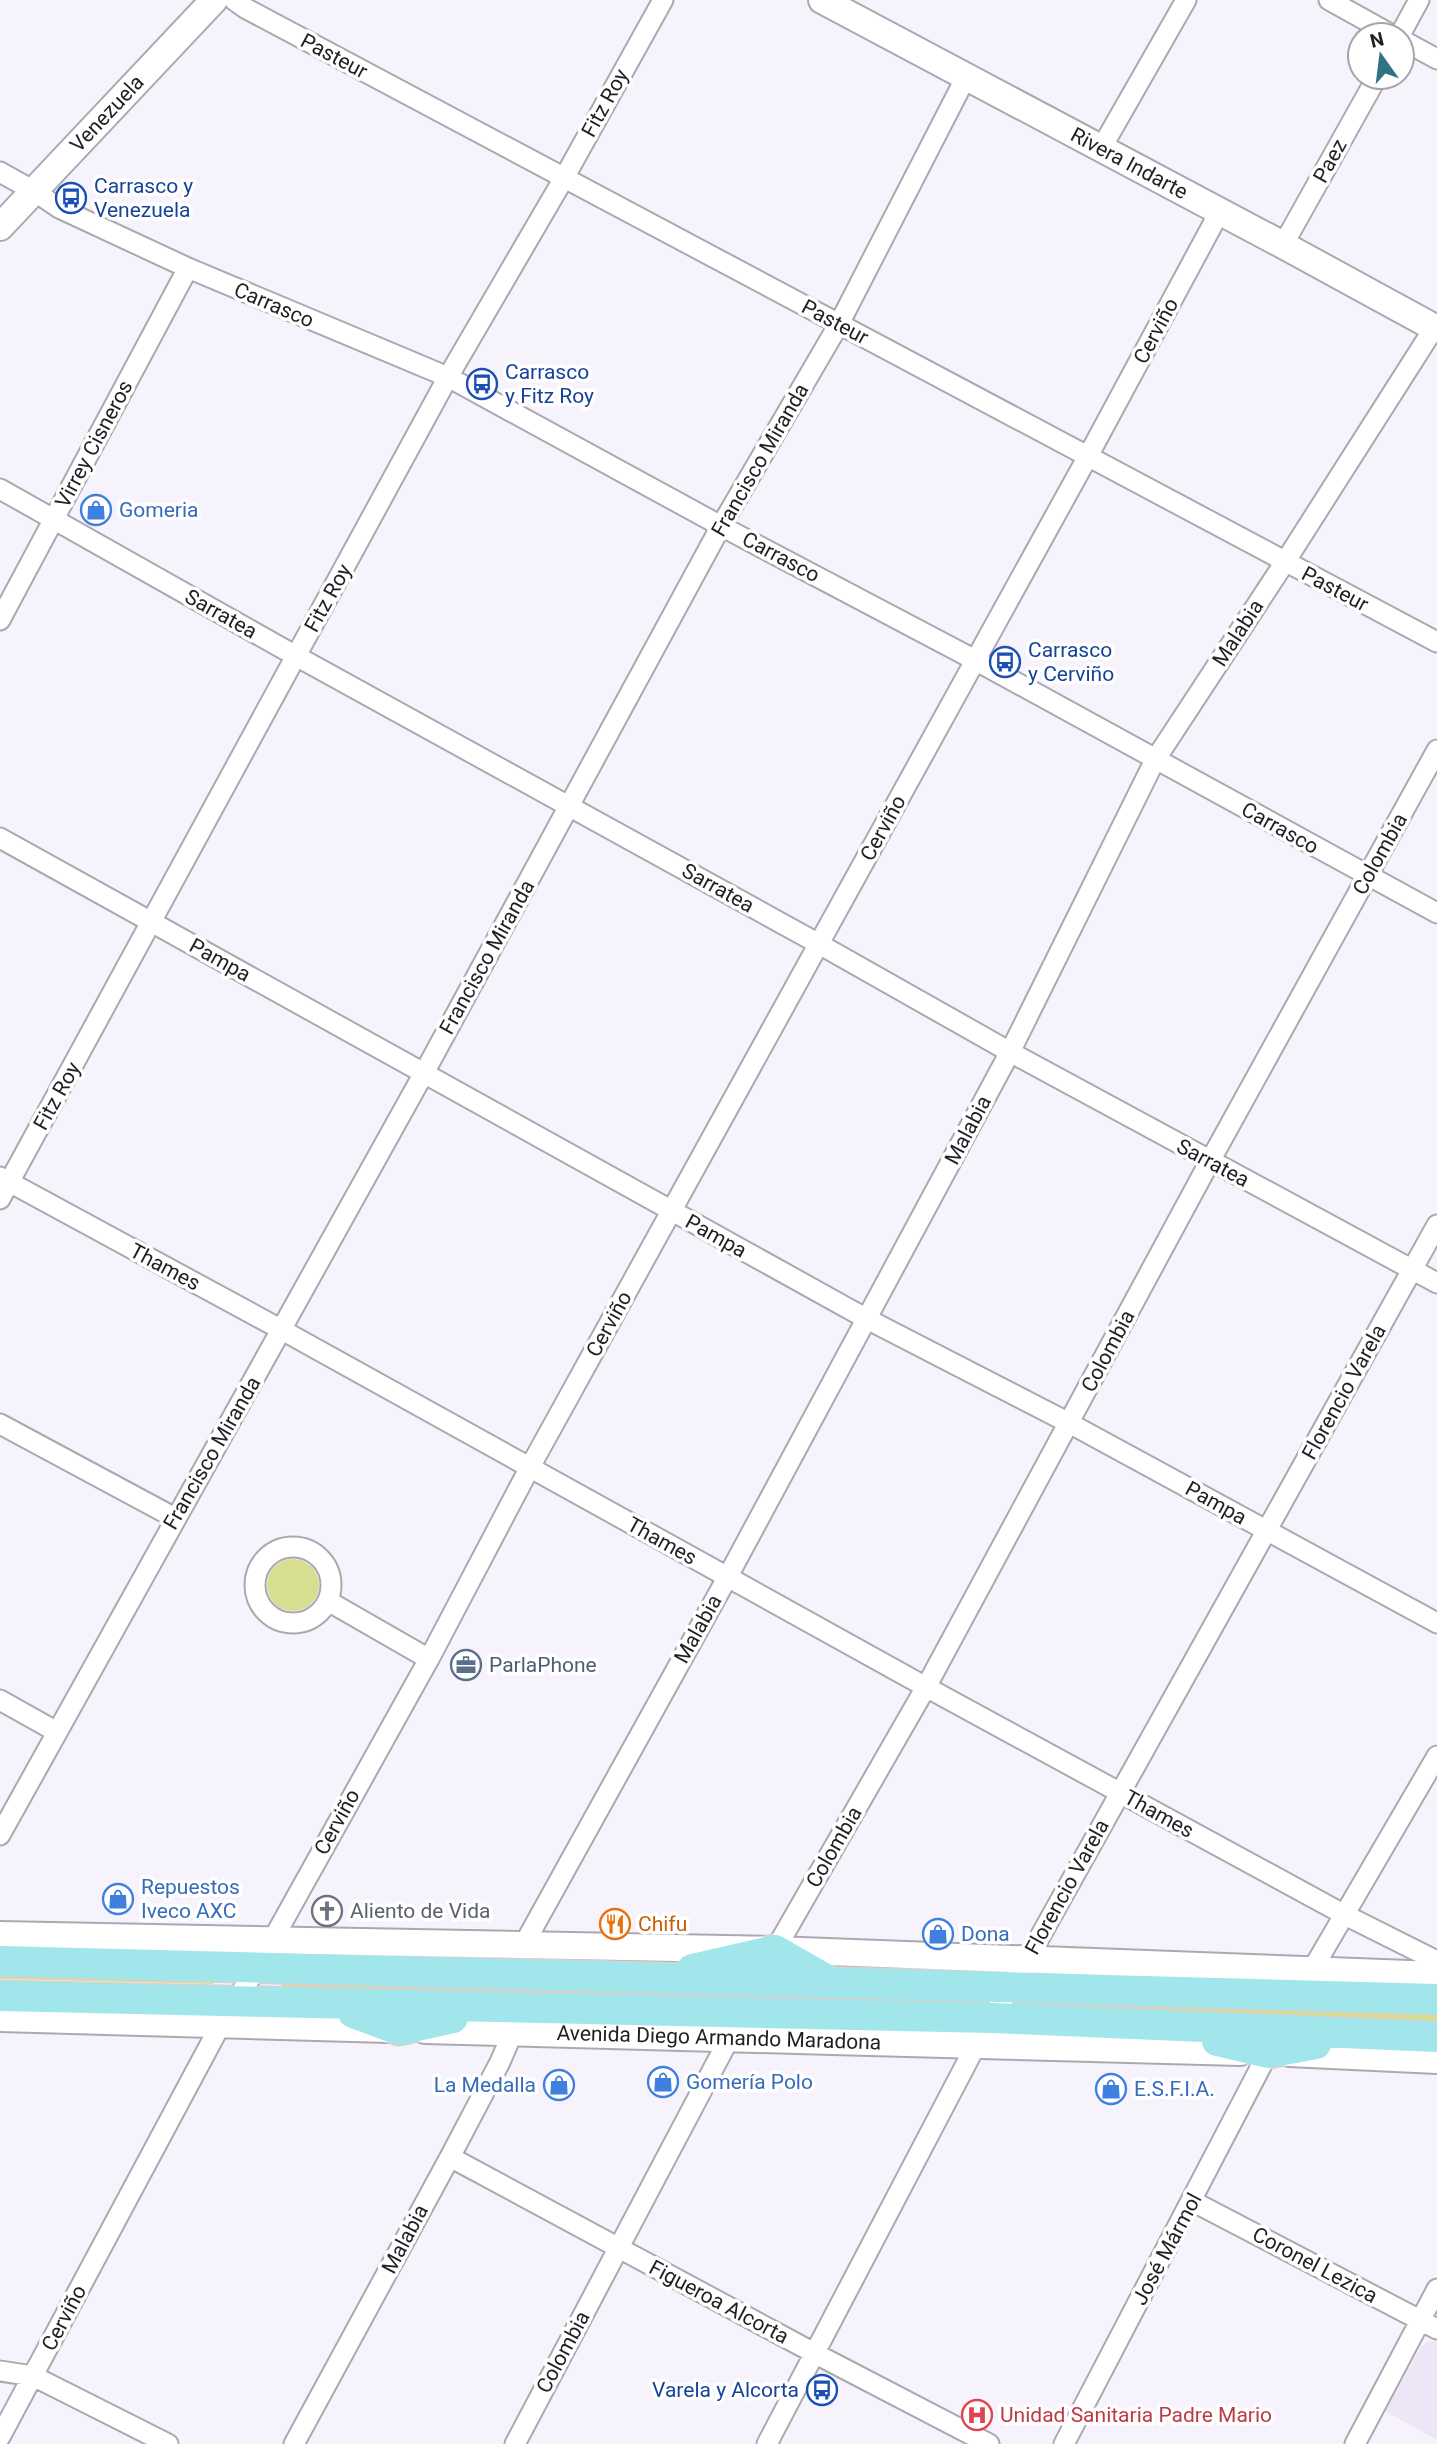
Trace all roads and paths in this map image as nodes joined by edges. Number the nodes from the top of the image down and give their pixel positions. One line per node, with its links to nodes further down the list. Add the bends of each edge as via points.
1 (214, 0): 17 (street, Venezuela)
2 (234, 0): 16 (street, Pasteur)
3 (663, 0): 16 (street, Fitz Roy)
4 (822, 0): 12 (street, Rivera Indarte)
5 (1186, 0): 14 (street)
6 (1329, 0): 8 (street)
7 (1419, 0): 9 (street)
8 (1367, 21)
9 (1408, 21)
10 (1416, 48): 11 (street)
11 (1437, 59)
12 (967, 75): 14 (street, Rivera Indarte); 22 (street, Francisco Miranda)
13 (1369, 91): 20 (street, Paez)
14 (1101, 147): 18 (street, Rivera Indarte)
15 (0, 172): 17 (street, Carrasco)
16 (564, 178): 22 (street, Pasteur); 24 (street, Fitz Roy)
17 (34, 191): 19 (street, Venezuela); 21 (street, Carrasco, via 59,208)
18 (1220, 211): 20 (street, Rivera Indarte); 25 (street, Cerviño)
19 (0, 228)
20 (1283, 244): 23 (street, Rivera Indarte)
21 (188, 268): 24 (street, Carrasco); 27 (street, Virrey Cisneros)
22 (839, 324): 25 (street, Pasteur); 28 (street, Francisco Miranda)
23 (1436, 329): 29 (street, Malabia)
24 (448, 377): 28 (street, Carrasco); 32 (street, Fitz Roy)
25 (1087, 458): 29 (street, Pasteur); 33 (street, Cerviño)
26 (0, 489): 27 (street, Sarratea)
27 (53, 520): 30 (street, Virrey Cisneros); 32 (street, Sarratea)
28 (721, 526): 33 (street, Carrasco); 36 (street, Francisco Miranda)
29 (1285, 562): 31 (street, Pasteur); 35 (street, Malabia)
30 (0, 620)
31 (1437, 642)
32 (296, 656): 36 (street, Sarratea); 40 (street, Fitz Roy)
33 (975, 660): 35 (street, Carrasco); 41 (street, Cerviño)
34 (1437, 750): 38 (street, Colombia)
35 (1155, 760): 38 (street, Carrasco); 42 (street, Malabia)
36 (569, 806): 41 (street, Sarratea); 43 (street, Francisco Miranda)
37 (0, 838): 40 (street, Pampa)
38 (1368, 876): 39 (street, Carrasco); 44 (street, Colombia)
39 (1437, 914)
40 (152, 922): 43 (street, Pampa); 45 (street, Fitz Roy)
41 (819, 944): 42 (street, Sarratea); 46 (street, Cerviño)
42 (1010, 1052): 44 (street, Sarratea); 50 (street, Malabia)
43 (424, 1073): 46 (street, Pampa); 51 (street, Francisco Miranda)
44 (1210, 1161): 48 (street, Sarratea); 52 (street, Colombia)
45 (3, 1186): 51 (street, Thames)
46 (671, 1211): 50 (street, Pampa); 54 (street, Cerviño)
47 (1437, 1225): 48 (street, Florencio Varela)
48 (1413, 1269): 49 (street, Sarratea); 56 (street, Florencio Varela)
49 (1437, 1283)
50 (867, 1319): 52 (street, Pampa); 57 (street, Malabia)
51 (282, 1330): 54 (street, Thames); 55 (street, Francisco Miranda)
52 (1069, 1423): 56 (street, Pampa); 61 (street, Colombia)
53 (0, 1424): 55 (street)
54 (530, 1467): 57 (street, Thames); 60 (street, Cerviño)
55 (175, 1518): 63 (street, Francisco Miranda)
56 (1266, 1530): 59 (street, Pampa); 65 (street, Florencio Varela)
57 (727, 1578): 61 (street, Thames); 69 (street, Malabia)
58 (328, 1601): 60 (street)
59 (1437, 1623)
60 (429, 1659): 71 (street, Cerviño)
61 (926, 1687): 65 (street, Thames); 70 (street, Colombia)
62 (0, 1700): 63 (street)
63 (57, 1732): 66 (street, Francisco Miranda)
64 (1437, 1756): 67 (street)
65 (1120, 1793): 67 (street, Thames); 72 (street, Florencio Varela)
66 (0, 1835)
67 (1345, 1915): 74 (street, Thames); 75 (street)
68 (0, 1935): 71 (street)
69 (523, 1946): 70 (street); 71 (street)
70 (775, 1950): 72 (street); 77 (main road); 78 (main road)
71 (264, 1953): 73 (main road); 77 (main road); 83 (street, Cerviño)
72 (1027, 1960): 75 (street); 79 (street, Florencio Varela)
73 (0, 1961)
74 (1437, 1961)
75 (1312, 1970): 76 (street)
76 (1437, 1975)
77 (655, 1978): 78 (main road)
78 (835, 1984): 79 (main road)
79 (1010, 1989): 81 (main road); 85 (street, Florencio Varela)
80 (0, 1996): 83 (main road, Avenida Diego Armando Maradona)
81 (1437, 1999)
82 (326, 2004): 83 (main road, Avenida Diego Armando Maradona); 86 (main road, Avenida Diego Armando Maradona); 88 (main road)
83 (229, 2013): 84 (main road); 88 (street, Avenida Diego Armando Maradona); 102 (street, Cerviño)
84 (0, 2017)
85 (992, 2018): 86 (main road, Avenida Diego Armando Maradona); 87 (main road, Avenida Diego Armando Maradona); 92 (street, Florencio Varela)
86 (509, 2020): 88 (main road); 90 (street, Avenida Diego Armando Maradona); 95 (street, Malabia, via 500,2062)
87 (1145, 2024): 89 (main road, Avenida Diego Armando Maradona); 93 (main road)
88 (399, 2029)
89 (1370, 2034): 91 (main road, Avenida Diego Armando Maradona); 93 (main road)
90 (730, 2037): 92 (street, Avenida Diego Armando Maradona); 97 (street, Colombia)
91 (1437, 2037)
92 (975, 2047): 93 (street, Avenida Diego Armando Maradona); 100 (street, Florencio Varela)
93 (1268, 2053): 94 (street, Avenida Diego Armando Maradona); 96 (street, José Mármol)
94 (1437, 2060)
95 (450, 2157): 97 (street, Figueroa Alcorta); 105 (street, Malabia)
96 (1192, 2201): 99 (street, Coronel Lezica); 109 (street, José Mármol)
97 (618, 2247): 100 (street, Figueroa Alcorta); 106 (street, Colombia)
98 (1437, 2289): 99 (street)
99 (1429, 2325): 110 (street)
100 (814, 2353): 107 (street, Florencio Varela); 108 (street, Figueroa Alcorta)
101 (0, 2371): 102 (street)
102 (33, 2376): 103 (street, Cerviño); 104 (street)
103 (0, 2437)
104 (168, 2444)
105 (294, 2444)
106 (515, 2444)
107 (767, 2444)
108 (989, 2444)
109 (1064, 2444)
110 (1355, 2444)

